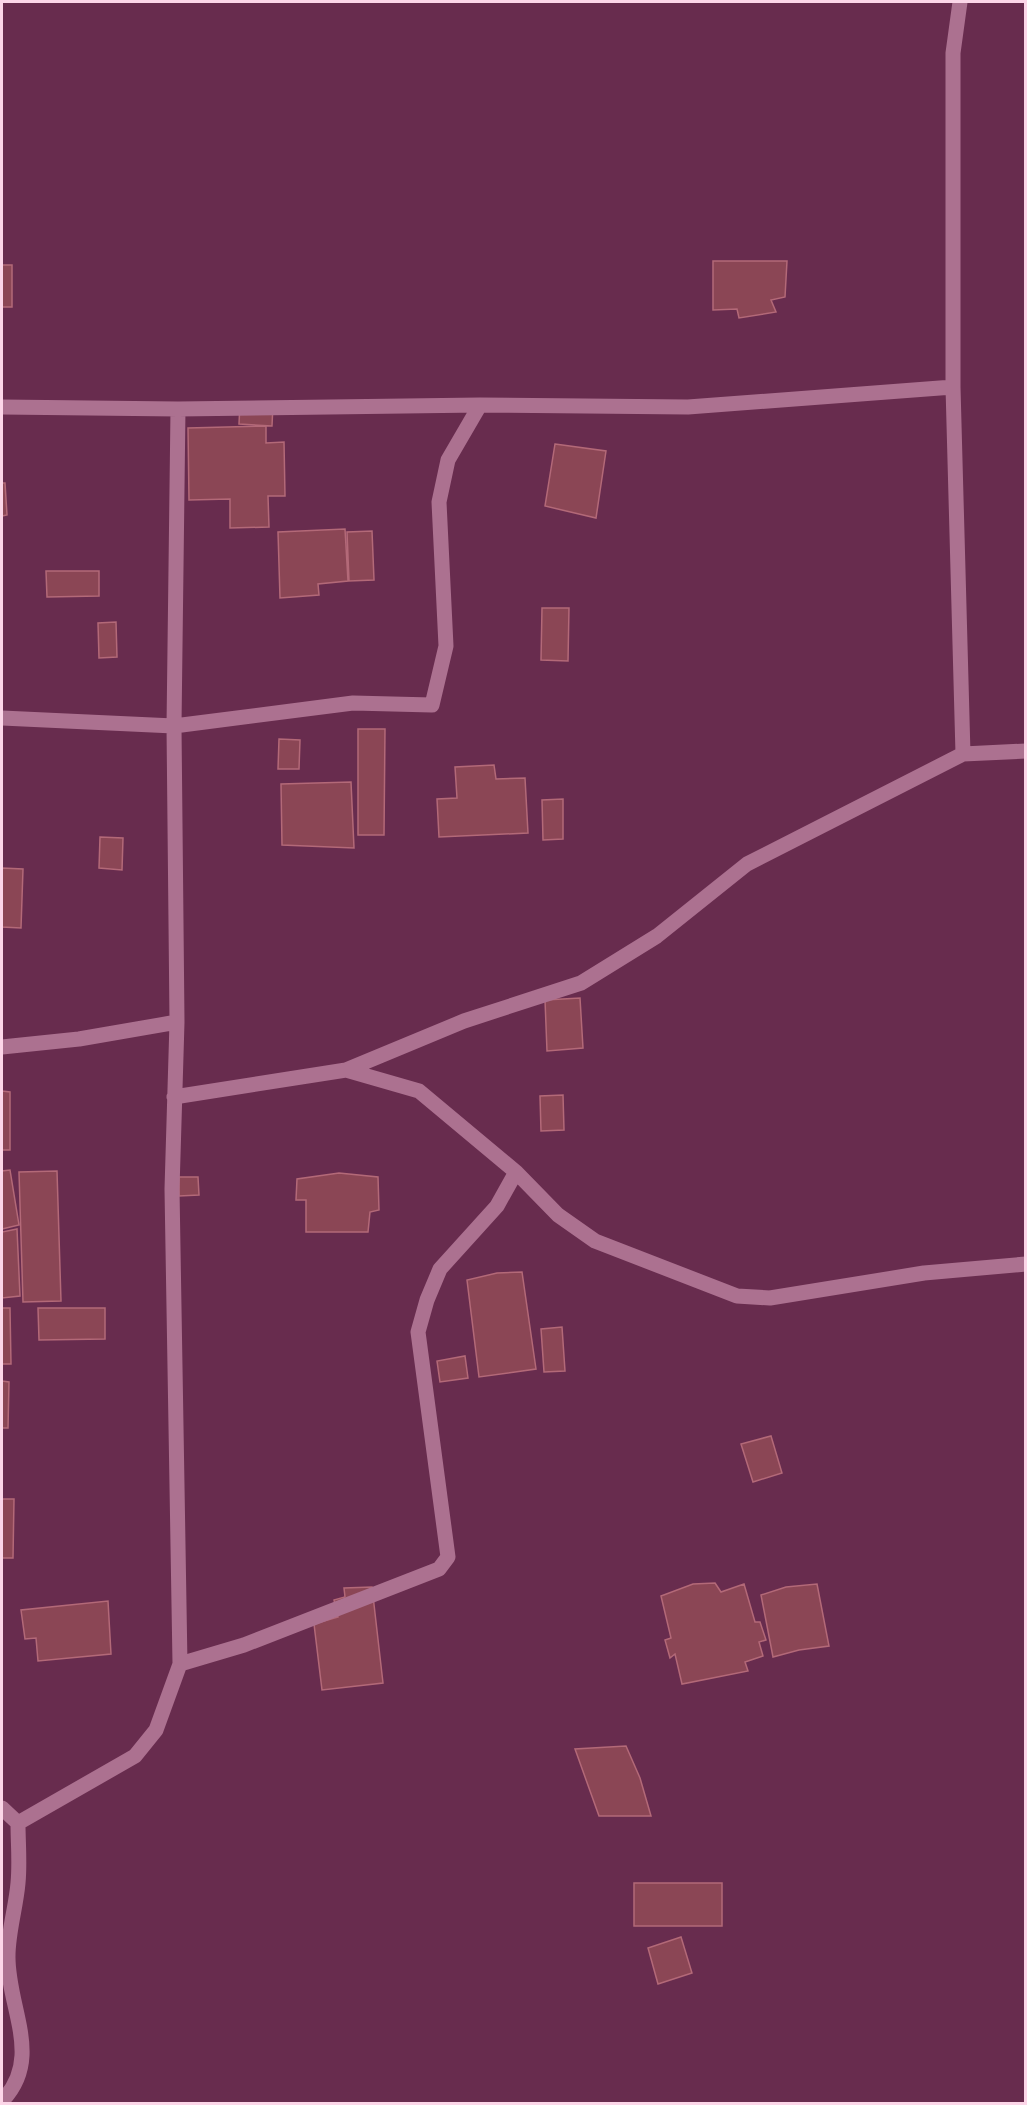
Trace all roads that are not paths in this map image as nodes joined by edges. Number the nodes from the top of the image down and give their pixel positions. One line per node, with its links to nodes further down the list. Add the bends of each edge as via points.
1 (960, 2): 2 (street, via 952,52)
2 (953, 387): 3 (street, via 688,407); 9 (street)
3 (480, 405): 5 (street); 7 (street, via 448,460 440,502 446,646 432,705 353,703)
4 (2, 407): 5 (street)
5 (178, 409): 7 (street)
6 (2, 718): 7 (street)
7 (174, 726): 10 (street)
8 (1026, 751): 9 (street)
9 (963, 754): 12 (street, via 747,864 657,936 581,983 464,1021)
10 (177, 1023): 11 (street); 13 (street)
11 (2, 1047)
12 (346, 1070): 13 (street); 14 (street, via 419,1091)
13 (174, 1097): 16 (street)
14 (516, 1172): 15 (street, via 558,1215 595,1241 737,1296 770,1298 924,1273); 16 (street, via 497,1206 440,1269 418,1332 448,1557 439,1569 244,1645)
15 (1026, 1264)
16 (180, 1664): 18 (street, via 156,1730 135,1756)
17 (2, 1809): 18 (street)
18 (18, 1823): 19 (street, via 18,1882 8,1957 24,2049 20,2072)
19 (2, 2102)

